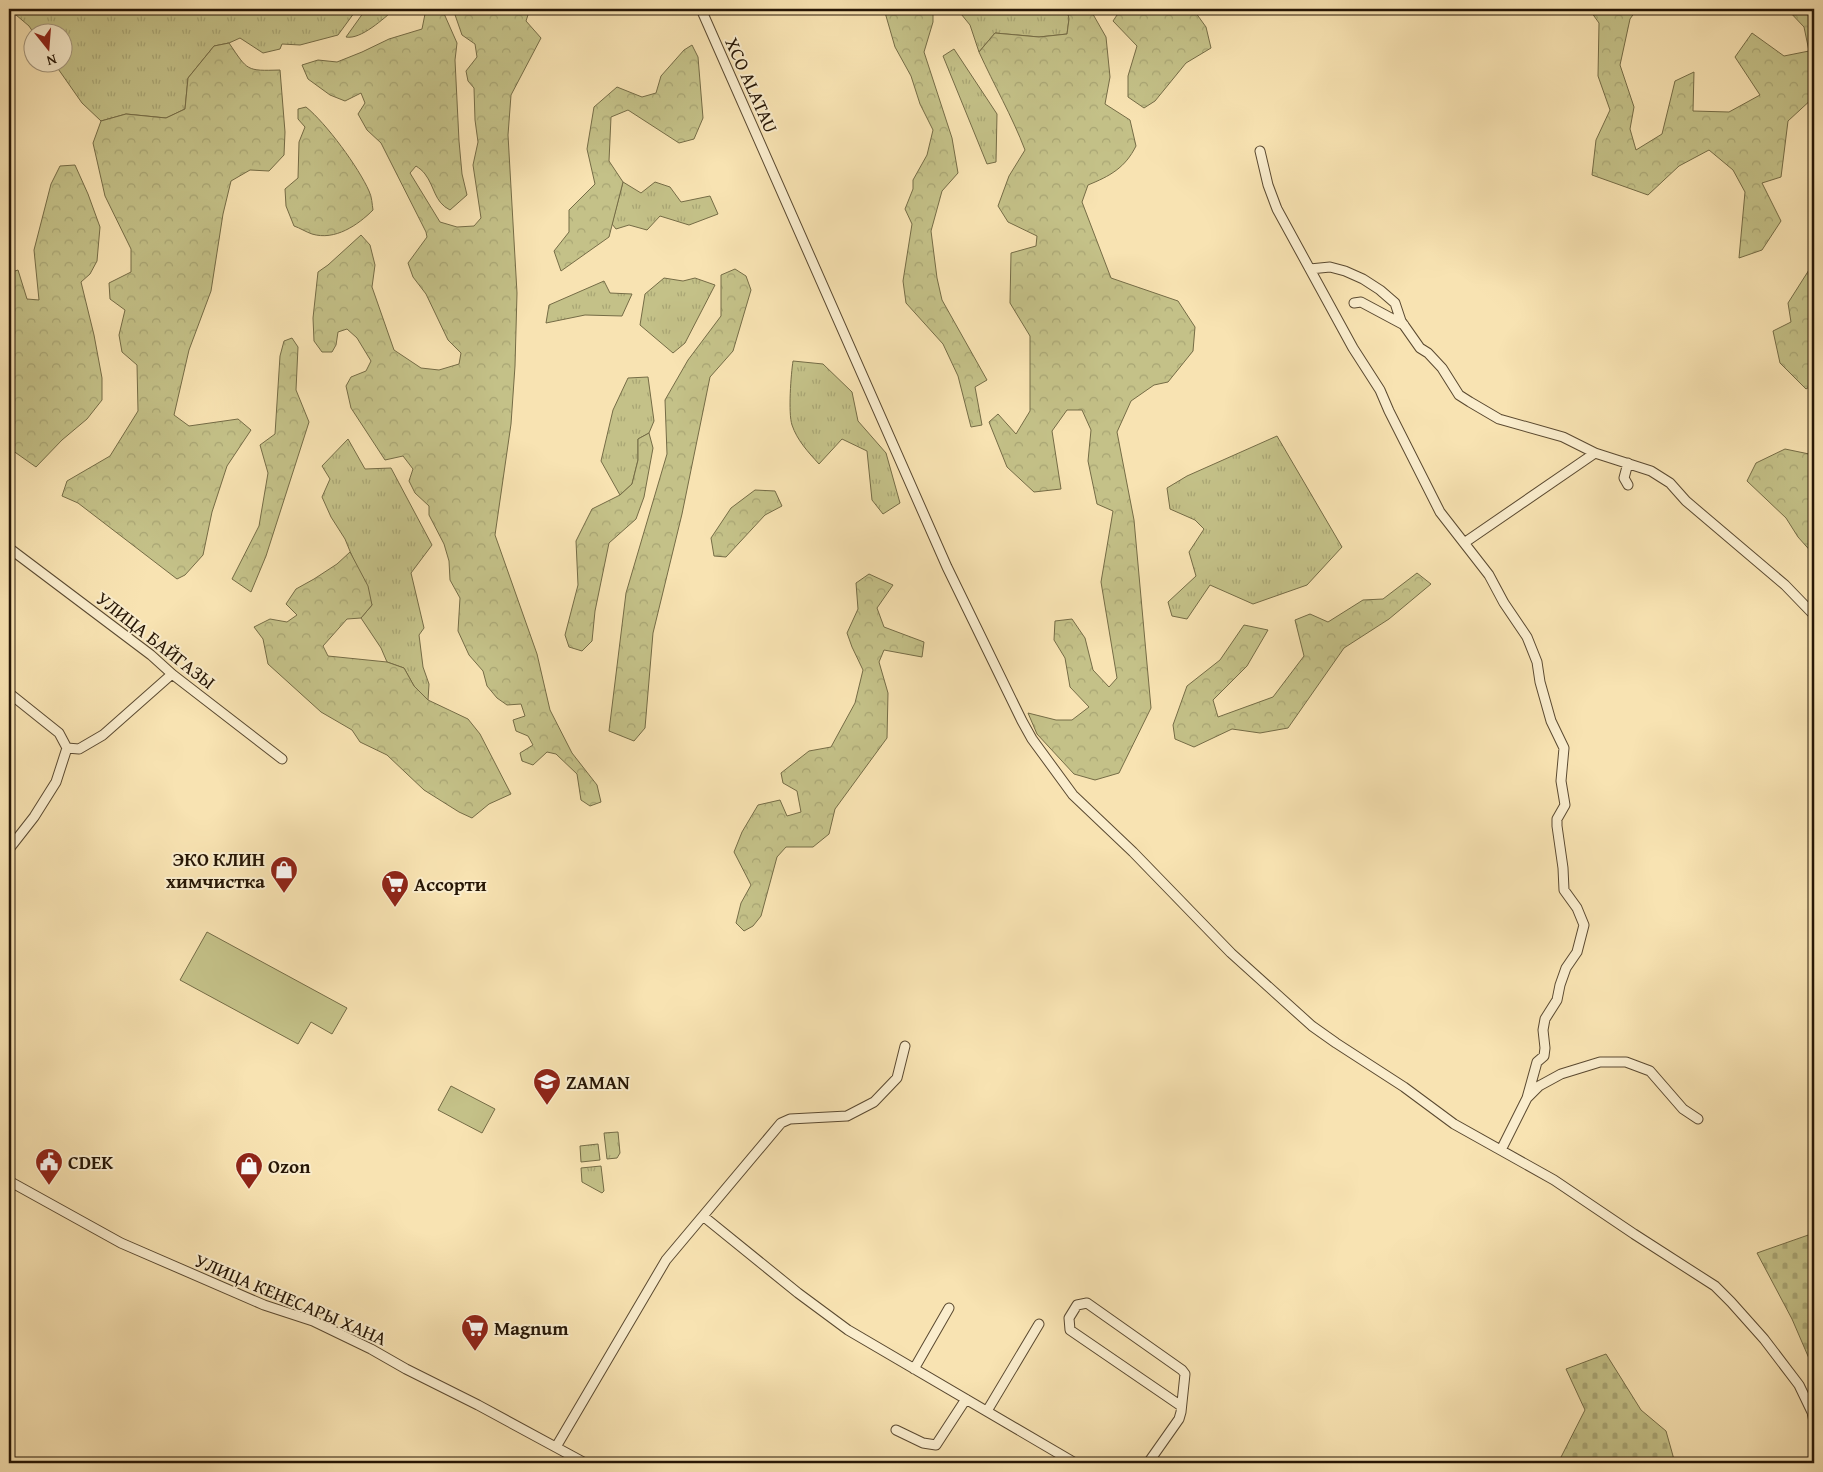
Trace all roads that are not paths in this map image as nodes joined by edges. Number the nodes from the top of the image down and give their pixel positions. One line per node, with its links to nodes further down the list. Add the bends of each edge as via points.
1 (701, 9): 20 (street, XCO ALATAU, via 947,567 1032,739 1073,795 1231,953 1312,1026 1404,1086 1454,1124)
2 (1260, 151): 3 (street, via 1268,185)
3 (1310, 269): 5 (street, via 1330,267 1363,279 1395,303); 9 (street, via 1380,390 1440,512)
4 (1354, 303): 5 (street, via 1361,302)
5 (1405, 325): 6 (street, via 1420,348 1442,368 1459,395 1499,419 1563,437)
6 (1595, 453): 7 (street); 9 (street)
7 (1628, 463): 8 (street, via 1624,478); 11 (street, via 1651,471 1670,483 1686,501 1785,585)
8 (1628, 485)
9 (1464, 543): 18 (street, via 1489,575 1527,637 1537,662 1551,720 1564,748 1561,780 1565,805 1557,826 1564,890 1584,924 1577,952 1566,968 1557,1000 1545,1019 1544,1056 1538,1062)
10 (9, 548): 12 (street, УЛИЦА БАЙГАЗЫ)
11 (1814, 615)
12 (172, 674): 14 (street, via 103,735 79,749); 15 (street, УЛИЦА БАЙГАЗЫ)
13 (9, 693): 14 (street, via 59,733)
14 (67, 748): 16 (street, via 56,782)
15 (282, 758)
16 (9, 849)
17 (905, 1046): 22 (street, via 897,1078 874,1102 847,1116 790,1119 781,1123)
18 (1527, 1098): 19 (street, via 1561,1074 1600,1062 1626,1062 1650,1071 1683,1109); 20 (street)
19 (1698, 1119)
20 (1501, 1150): 29 (street, XCO ALATAU, via 1554,1180 1715,1286 1764,1339 1799,1386)
21 (9, 1181): 31 (street, УЛИЦА КЕНЕСАРЫ ХАНА, via 121,1243 371,1348)
22 (703, 1216): 25 (street, via 848,1330); 31 (street, via 666,1260)
23 (949, 1308): 25 (street)
24 (1039, 1324): 28 (street)
25 (914, 1369): 26 (street)
26 (966, 1399): 28 (street); 30 (street, via 936,1445 923,1444)
27 (1181, 1406): 27 (street, via 1185,1374 1182,1370 1087,1302 1077,1305 1069,1318 1070,1330); 34 (street, via 1179,1419)
28 (987, 1411): 33 (street)
29 (1814, 1422)
30 (896, 1430)
31 (556, 1447): 32 (street, УЛИЦА КЕНЕСАРЫ ХАНА)
32 (585, 1463)
33 (1075, 1463)
34 (1148, 1463)

